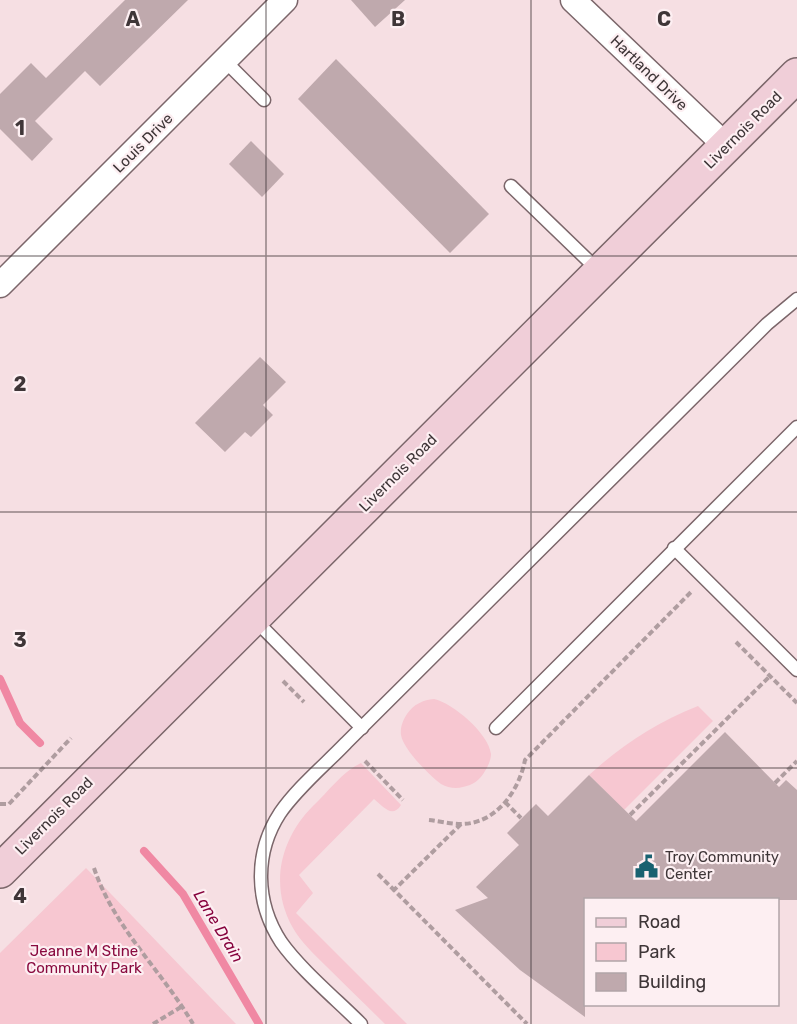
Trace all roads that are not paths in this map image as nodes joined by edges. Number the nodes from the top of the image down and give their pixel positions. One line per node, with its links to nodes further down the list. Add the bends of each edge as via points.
1 (285, 0): 3 (street, Louis Drive)
2 (573, 0): 6 (street, Hartland Drive)
3 (225, 61): 5 (lane); 9 (street, Louis Drive)
4 (797, 75): 6 (main road, Livernois Road)
5 (264, 100)
6 (726, 146): 8 (main road, Livernois Road)
7 (511, 186): 8 (lane)
8 (600, 272): 13 (main road, Livernois Road)
9 (0, 285)
10 (797, 299): 15 (lane, via 767,324)
11 (797, 427): 12 (lane)
12 (674, 548): 14 (lane); 16 (lane)
13 (253, 618): 15 (lane); 17 (main road, Livernois Road)
14 (797, 670)
15 (362, 728): 18 (lane, via 281,812 266,842 260,873 264,902 282,943)
16 (496, 728)
17 (0, 870)
18 (361, 1024)

